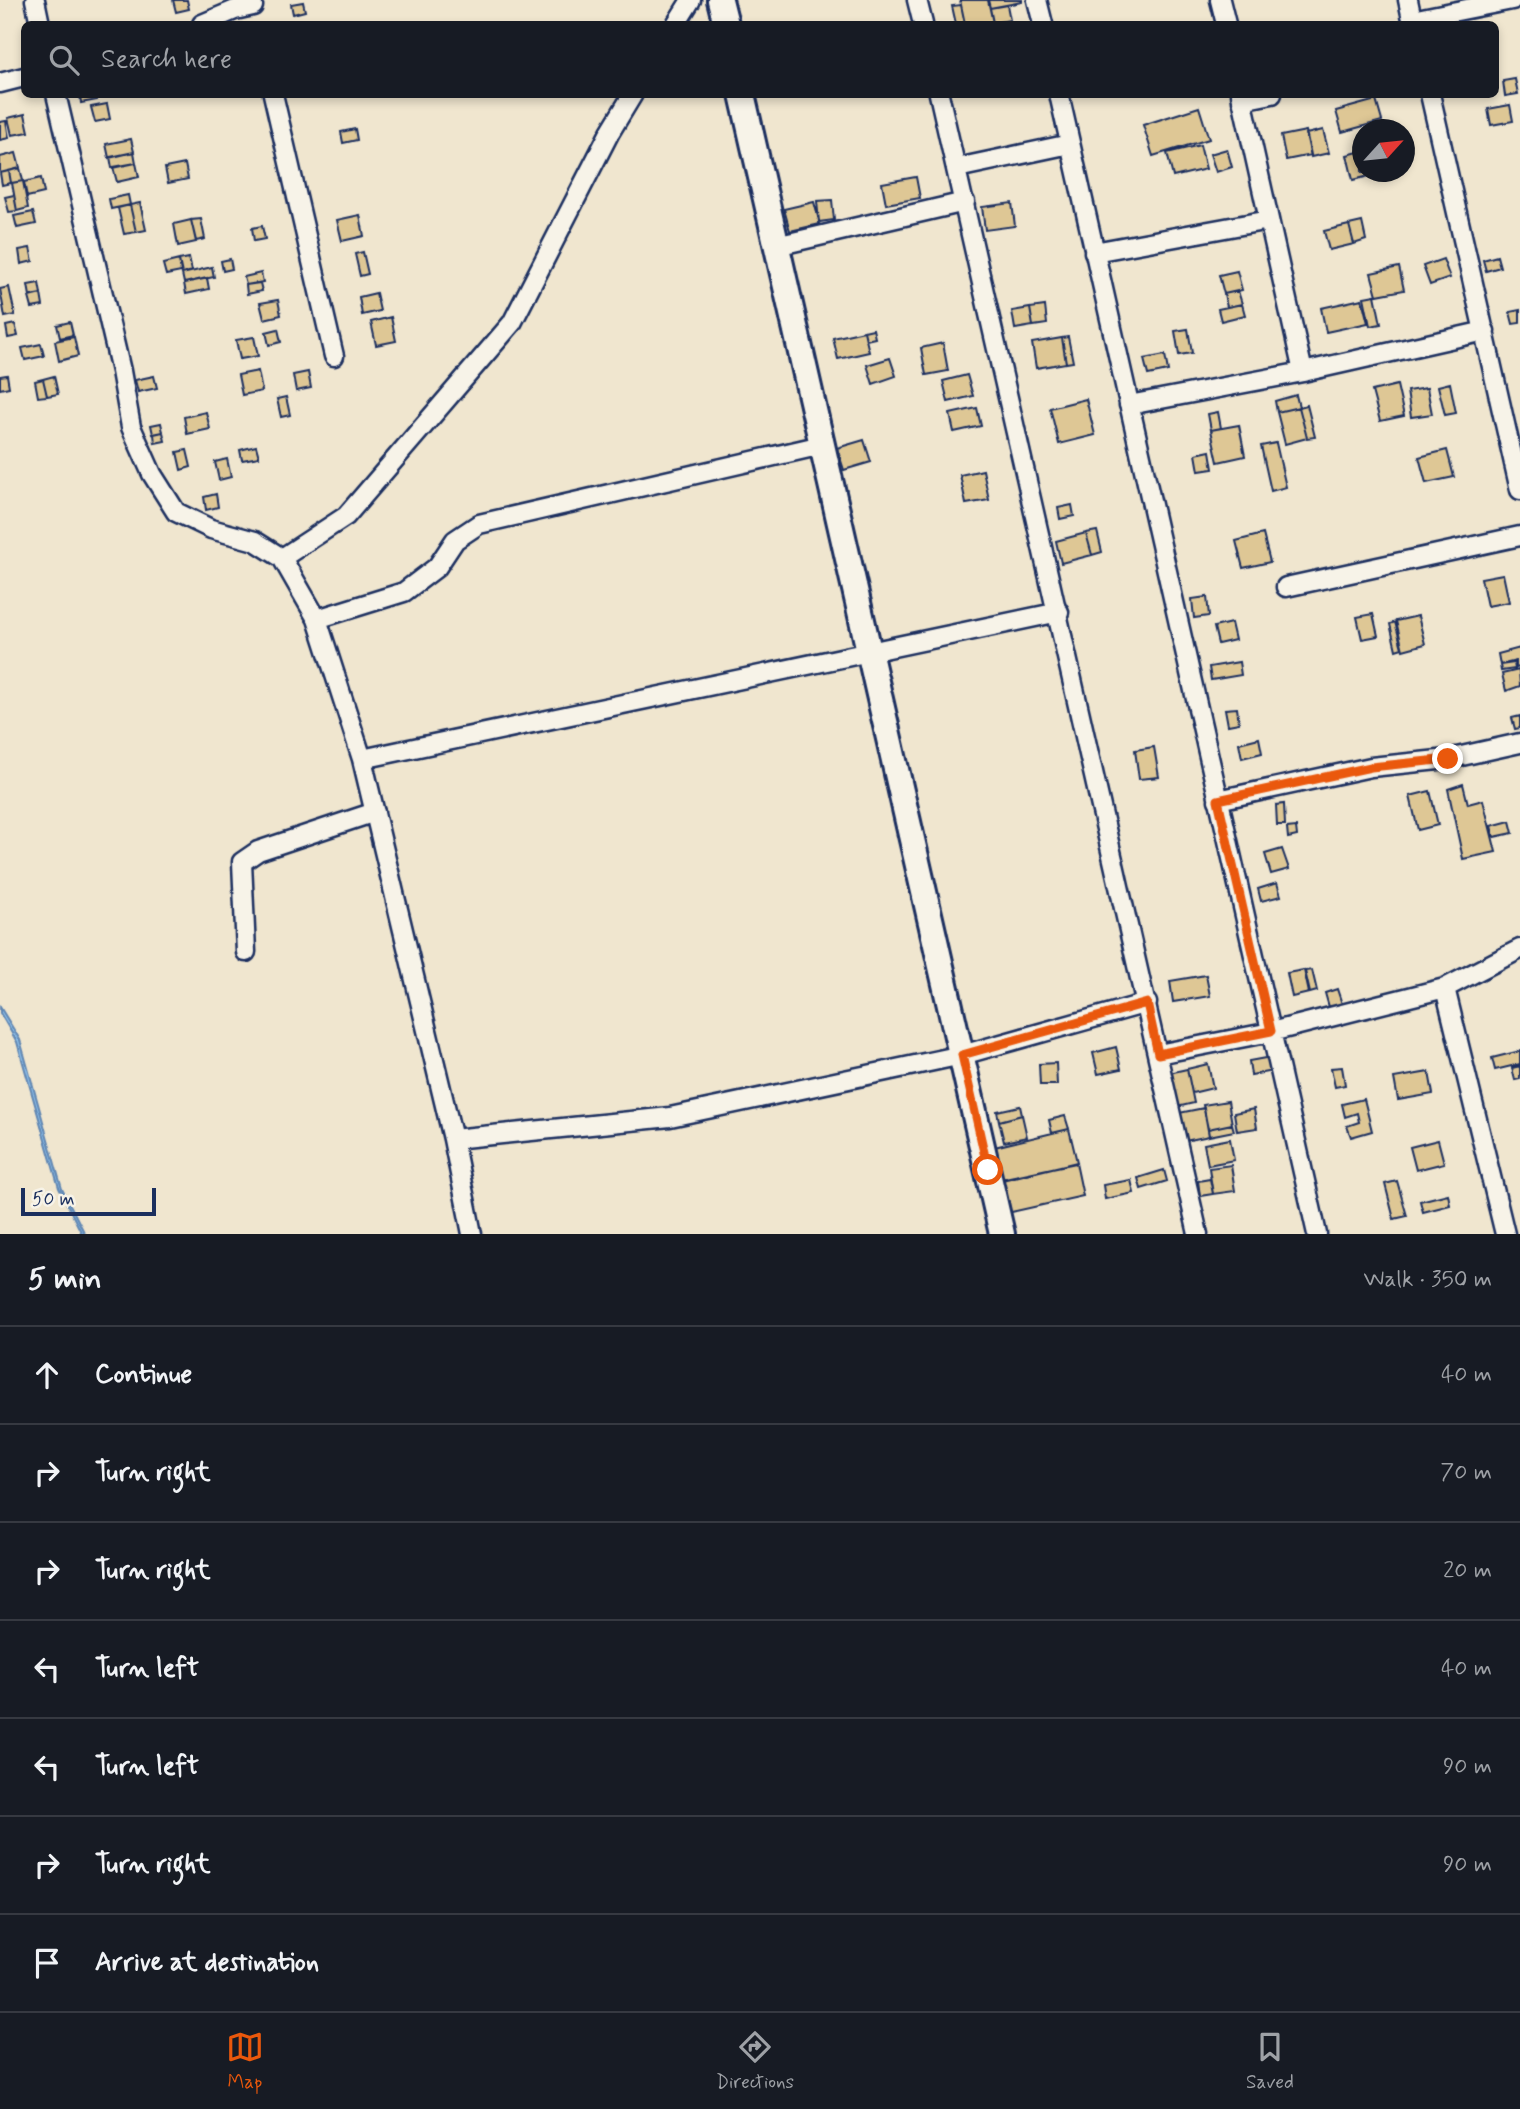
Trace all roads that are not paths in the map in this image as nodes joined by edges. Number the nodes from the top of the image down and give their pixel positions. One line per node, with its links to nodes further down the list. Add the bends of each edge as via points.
1 (34, 0): 10 (street)
2 (691, 0): 13 (street)
3 (720, 0): 14 (street)
4 (917, 0): 15 (street)
5 (1037, 0): 16 (street)
6 (1220, 0): 17 (street)
7 (1408, 0): 18 (street)
8 (1512, 0): 19 (street)
9 (252, 3): 11 (street); 12 (street)
10 (39, 21)
11 (209, 21)
12 (256, 21)
13 (678, 21)
14 (725, 21)
15 (922, 21)
16 (1042, 21)
17 (1225, 21)
18 (1413, 21)
19 (1418, 21)
20 (21, 78): 21 (street)
21 (0, 83)
22 (58, 98): 43 (street, via 131,427 152,474 176,512 211,529 256,541)
23 (275, 98): 37 (street)
24 (631, 98): 43 (street, via 512,323 346,516)
25 (743, 98): 34 (street)
26 (941, 98): 31 (street)
27 (1060, 98): 30 (street)
28 (1242, 98): 33 (street)
29 (1431, 98): 36 (street)
30 (1070, 144): 31 (street); 35 (street)
31 (957, 168): 32 (street)
32 (965, 202): 34 (street); 45 (street)
33 (1269, 220): 35 (street); 38 (street)
34 (776, 246): 40 (street)
35 (1094, 252): 39 (street)
36 (1485, 331): 38 (street); 41 (street)
37 (334, 356)
38 (1303, 372): 39 (street)
39 (1129, 405): 50 (street)
40 (822, 445): 46 (street, via 479,524 455,540 437,567 404,592); 47 (street)
41 (1520, 490)
42 (1520, 536): 44 (street)
43 (282, 558): 46 (street)
44 (1286, 587)
45 (1059, 612): 47 (street); 55 (street)
46 (317, 619): 49 (street)
47 (869, 651): 49 (street); 58 (street)
48 (1520, 743): 50 (street, via 1448,759 1371,767)
49 (362, 759): 51 (street)
50 (1218, 800): 56 (street)
51 (375, 812): 53 (street, via 258,851 242,862); 59 (street)
52 (1520, 949): 54 (street)
53 (246, 952)
54 (1445, 988): 56 (street); 64 (street)
55 (1147, 1003): 57 (street); 58 (street)
56 (1271, 1031): 57 (street); 63 (street)
57 (1158, 1054): 62 (street)
58 (962, 1055): 59 (street, via 670,1117); 61 (street)
59 (453, 1139): 60 (street)
60 (472, 1234)
61 (1002, 1234)
62 (1198, 1234)
63 (1317, 1234)
64 (1504, 1234)

